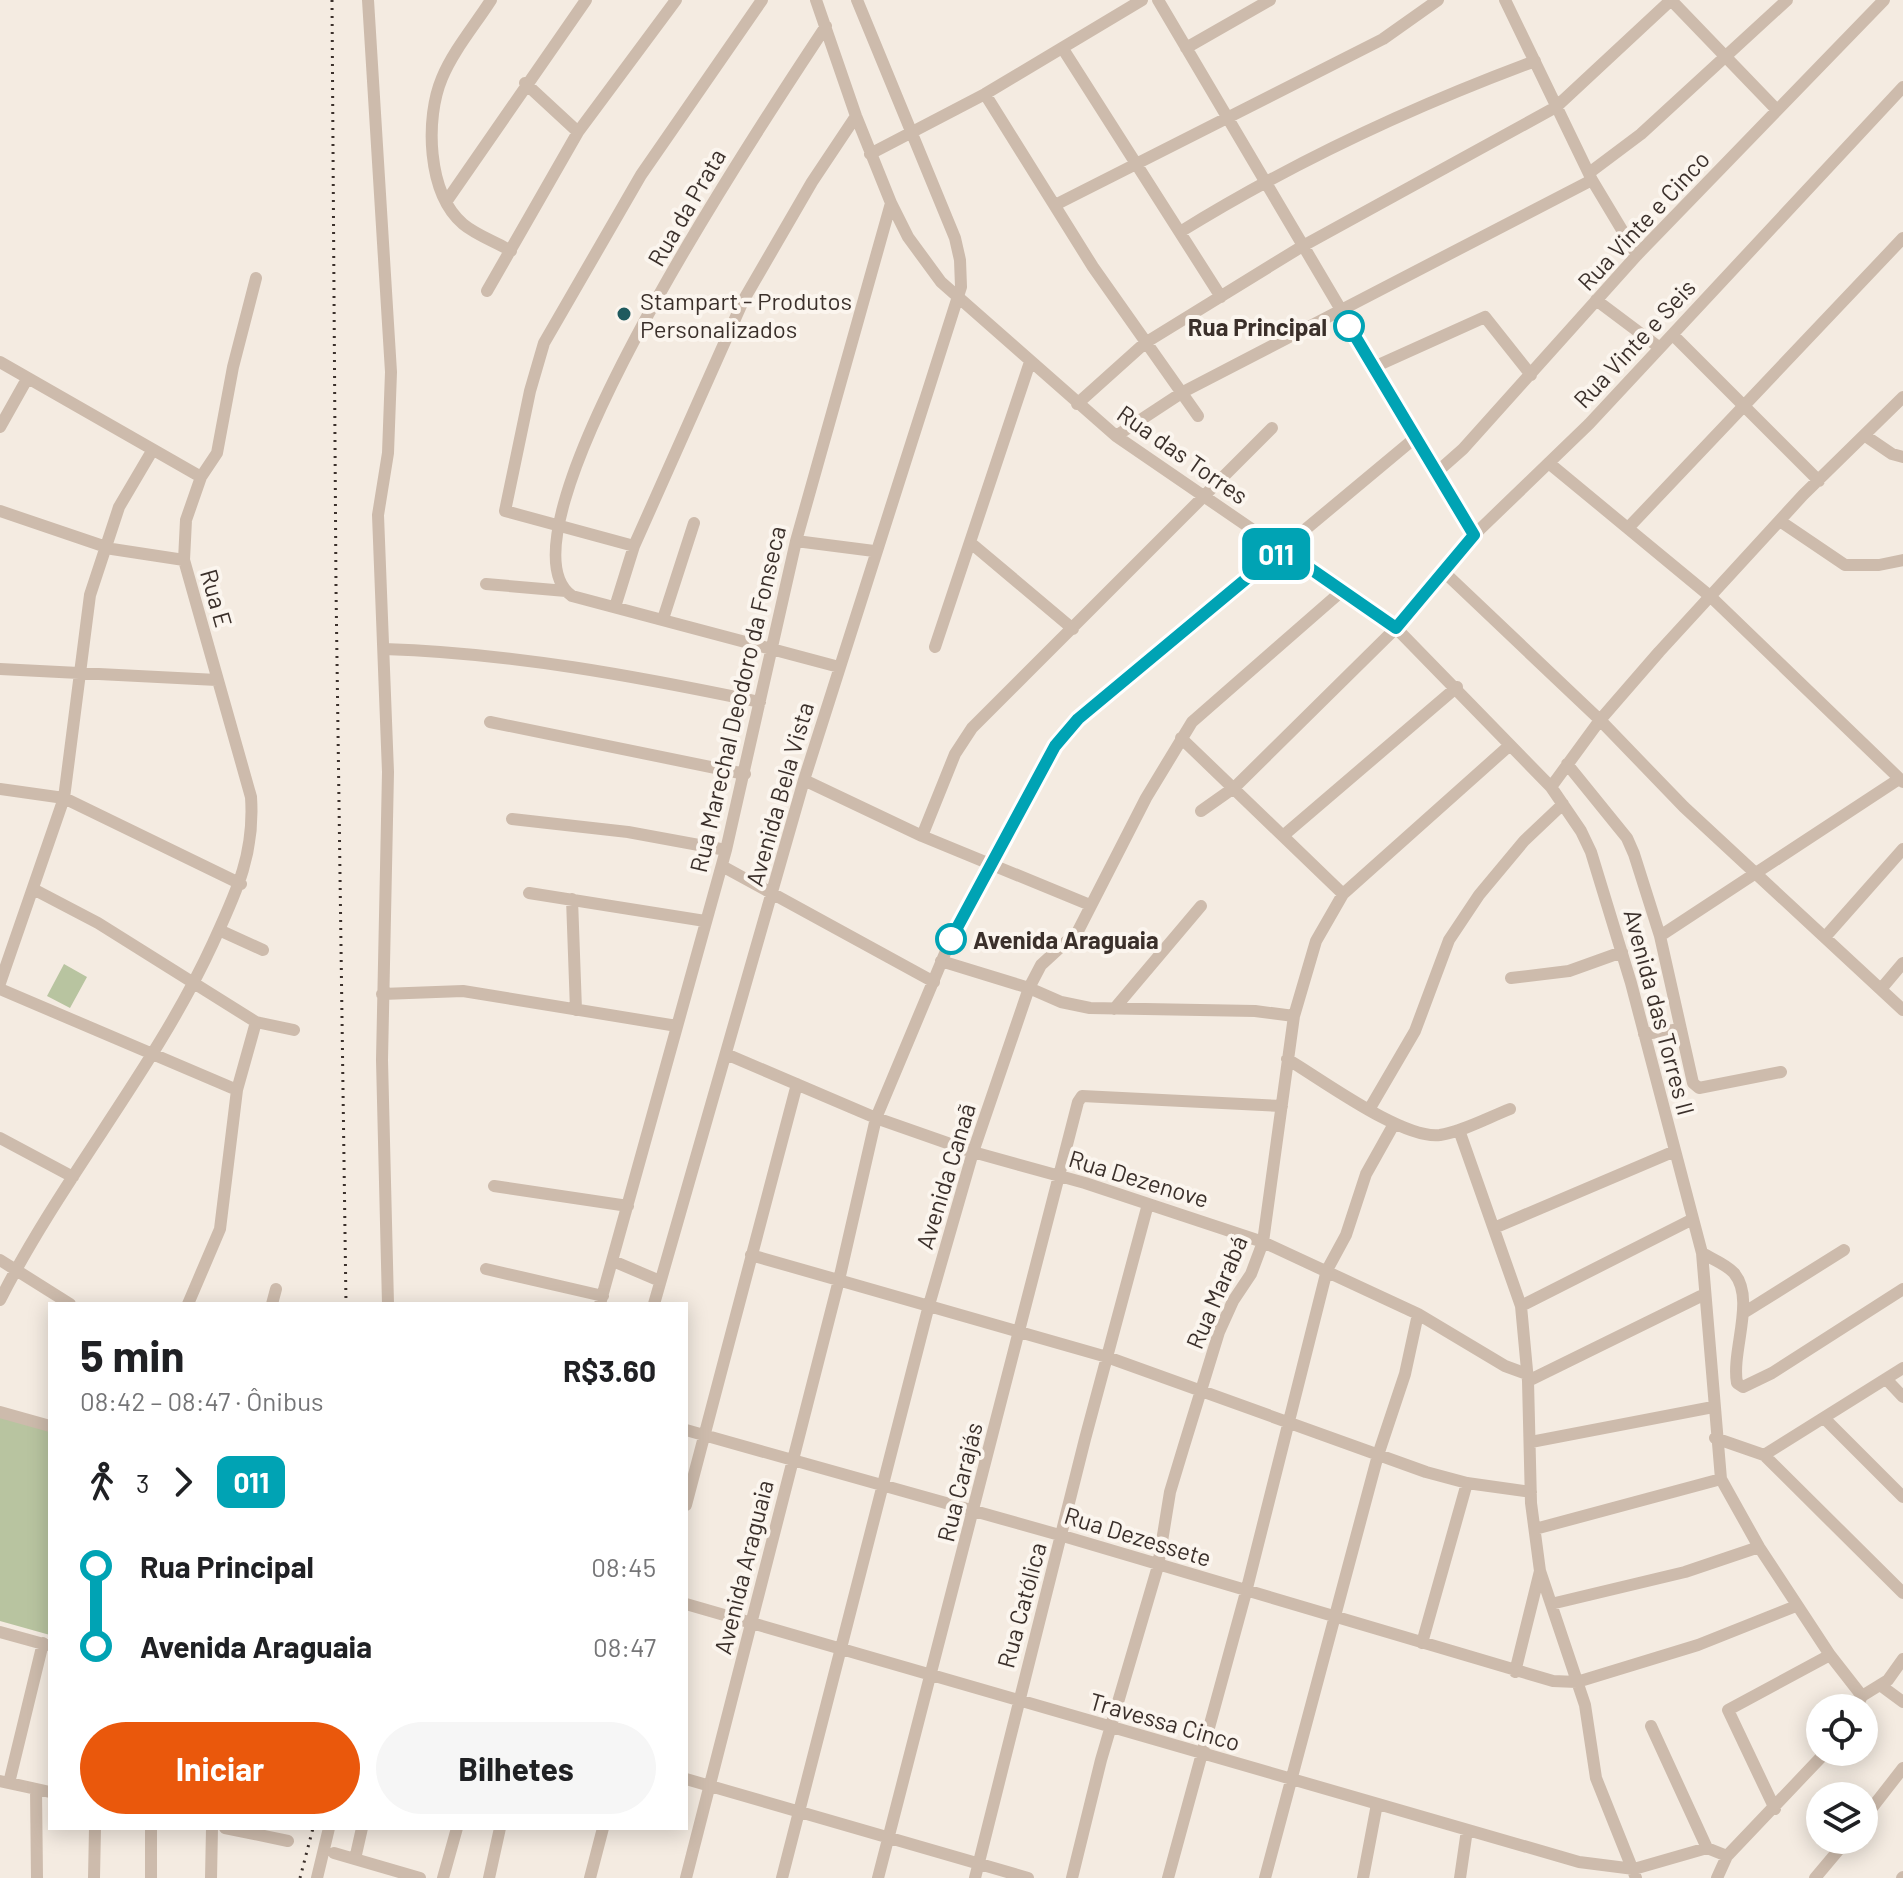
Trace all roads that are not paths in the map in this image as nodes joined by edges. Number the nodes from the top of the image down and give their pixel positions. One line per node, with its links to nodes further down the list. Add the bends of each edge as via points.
1 (368, 0): 98 (street, via 390,311 388,453 378,515)
2 (491, 0): 34 (street, via 443,75 434,102 435,169)
3 (586, 0): 21 (street)
4 (676, 0): 28 (street)
5 (762, 0): 75 (street, via 641,175 544,343 505,508)
6 (816, 0): 16 (street, Rua das Torres)
7 (857, 0): 29 (street, Avenida Bela Vista)
8 (1142, 0): 18 (street)
9 (1158, 0): 17 (street)
10 (1270, 0): 17 (street)
11 (1438, 0): 27 (street, via 1383,39)
12 (1505, 0): 20 (street)
13 (1671, 0): 19 (street); 24 (street)
14 (1787, 0): 19 (street)
15 (1884, 0): 25 (street, Rua Vinte e Cinco)
16 (826, 26): 26 (street, Rua das Torres); 75 (street, Rua da Prata, via 731,170 608,386)
17 (1186, 48): 27 (street)
18 (1063, 49): 23 (street); 31 (street)
19 (1725, 57): 25 (street); 32 (street)
20 (1535, 61): 24 (street); 33 (street, via 1433,101)
21 (525, 83): 28 (street); 34 (street)
22 (1903, 87): 48 (street, Rua Vinte e Seis)
23 (985, 94): 29 (street); 36 (street)
24 (1556, 107): 32 (street); 39 (street)
25 (1777, 110): 41 (street, Rua Vinte e Cinco)
26 (856, 116): 30 (street, Rua das Torres); 81 (street, via 743,301)
27 (1229, 119): 31 (street); 33 (street)
28 (578, 132): 40 (street)
29 (912, 132): 30 (street); 45 (street, Avenida Bela Vista, via 958,249 962,276)
30 (870, 154): 35 (street, Rua das Torres)
31 (1138, 166): 36 (street); 37 (street)
32 (1591, 177): 41 (street); 47 (street)
33 (1262, 181): 37 (street); 39 (street)
34 (446, 202): 40 (street, via 462,223)
35 (891, 203): 45 (street, Rua das Torres, via 908,237); 79 (street, Rua Marechal Deodoro da Fonseca)
36 (1055, 205): 49 (street)
37 (1180, 232): 44 (street)
38 (1903, 238): 59 (street)
39 (1301, 247): 44 (street); 47 (street)
40 (511, 251): 43 (street)
41 (1637, 255): 46 (street, Rua Vinte e Cinco)
42 (256, 278): 70 (street, Rua E, via 217,453)
43 (487, 291)
44 (1221, 297): 49 (street)
45 (957, 299): 52 (street, Rua das Torres); 84 (street, Avenida Bela Vista)
46 (1596, 300): 50 (street); 54 (street, Rua Vinte e Cinco)
47 (1339, 309): 53 (street); 56 (street)
48 (1673, 335): 50 (street, Rua Vinte e Seis); 59 (street)
49 (1145, 343): 56 (street); 58 (street)
50 (1660, 348): 68 (street, Rua Vinte e Seis)
51 (0, 362): 55 (street)
52 (1030, 362): 58 (street, Rua das Torres); 80 (street)
53 (1374, 367): 54 (street, via 1485,317); 65 (street)
54 (1531, 375): 69 (street, Rua Vinte e Cinco)
55 (27, 379): 61 (street); 66 (street)
56 (1183, 392): 60 (street); 63 (street)
57 (1903, 397): 64 (street)
58 (1077, 404): 63 (street, Rua das Torres)
59 (1745, 405): 71 (street); 77 (street)
60 (1198, 416)
61 (0, 427)
62 (1272, 428): 72 (street)
63 (1116, 436): 72 (street, Rua das Torres)
64 (1867, 437): 67 (street); 71 (street)
65 (1415, 438): 69 (street); 83 (street, Avenida Araguaia)
66 (152, 451): 70 (street); 82 (street, via 119,507)
67 (1903, 457)
68 (1550, 464): 77 (street); 78 (street, Rua Vinte e Seis)
69 (1437, 472): 78 (street)
70 (201, 477): 85 (street, Rua E, via 186,520)
71 (1819, 481): 74 (street)
72 (1202, 496): 83 (street, Rua das Torres); 95 (street)
73 (0, 511): 82 (street)
74 (1780, 521): 86 (street, via 1845,565); 91 (street)
75 (557, 523): 81 (street); 90 (street, Rua da Prata, via 556,565)
76 (694, 523): 93 (street)
77 (1628, 528): 91 (street)
78 (1474, 535): 87 (street, Rua Vinte e Seis)
79 (796, 541): 84 (street); 97 (street, Rua Marechal Deodoro da Fonseca)
80 (972, 544): 95 (street); 96 (street)
81 (634, 546): 92 (street)
82 (105, 547): 85 (street); 101 (street, via 90,595)
83 (1282, 549): 89 (street, Rua das Torres); 124 (street, Avenida Araguaia, via 1078,719 1055,746)
84 (874, 551): 99 (street, Avenida Bela Vista)
85 (184, 560): 102 (street, Rua E)
86 (1903, 560)
87 (1444, 572): 94 (street, Rua Vinte e Seis); 105 (street)
88 (486, 584): 90 (street)
89 (1343, 590): 94 (street, Rua das Torres); 107 (street, Avenida Canaã, via 1192,722)
90 (569, 594): 92 (street)
91 (1711, 597): 105 (street); 112 (street)
92 (615, 607): 93 (street)
93 (663, 619): 97 (street)
94 (1396, 628): 103 (street, Avenida das Torres II); 113 (street, Rua Vinte e Seis)
95 (1073, 629): 121 (street, via 967,734)
96 (935, 647)
97 (773, 648): 99 (street); 104 (street, Rua Marechal Deodoro da Fonseca)
98 (384, 649): 104 (street, via 473,652 614,671); 149 (street, via 389,863)
99 (839, 667): 111 (street, Avenida Bela Vista)
100 (0, 669): 101 (street)
101 (80, 674): 102 (street); 116 (street)
102 (217, 680): 127 (street, Rua E, via 251,797 251,834)
103 (1457, 687): 108 (street, Avenida das Torres II); 120 (street)
104 (760, 702): 110 (street, Rua Marechal Deodoro da Fonseca)
105 (1600, 720): 109 (street); 126 (street)
106 (490, 722): 110 (street)
107 (1181, 738): 113 (street); 133 (street, Avenida Canaã)
108 (1510, 745): 114 (street, Avenida das Torres II); 131 (street, Rua Marabá)
109 (1567, 764): 114 (street); 137 (street, via 1627,838)
110 (745, 774): 123 (street, Rua Marechal Deodoro da Fonseca)
111 (804, 780): 121 (street); 129 (street, Avenida Bela Vista)
112 (1901, 780): 126 (street)
113 (1235, 787): 118 (street, Rua Vinte e Seis); 120 (street)
114 (1551, 787): 117 (street, Avenida das Torres II)
115 (0, 789): 116 (street)
116 (64, 798): 127 (street); 128 (street)
117 (1563, 804): 140 (street, Avenida das Torres II, via 1591,852); 166 (street, via 1524,841 1449,940 1415,1031)
118 (1201, 811)
119 (512, 819): 123 (street)
120 (1284, 835): 131 (street)
121 (922, 836): 124 (street)
122 (1903, 849): 138 (street)
123 (726, 850): 125 (street, Rua Marechal Deodoro da Fonseca)
124 (991, 864): 133 (street); 141 (street, Avenida Araguaia)
125 (722, 866): 129 (street); 135 (street, Rua Marechal Deodoro da Fonseca)
126 (1755, 873): 137 (street); 138 (street)
127 (241, 884): 136 (street, Rua E)
128 (35, 890): 144 (street); 146 (street)
129 (774, 892): 145 (street); 159 (street, Avenida Bela Vista)
130 (529, 893): 132 (street)
131 (1343, 894): 153 (street, Rua Marabá, via 1316,941)
132 (572, 899): 135 (street); 151 (street)
133 (1090, 905): 147 (street, Avenida Canaã, via 1071,942 1041,965)
134 (1201, 906): 150 (street)
135 (705, 921): 155 (street, Rua Marechal Deodoro da Fonseca)
136 (219, 930): 139 (street); 144 (street, Rua E)
137 (1660, 936): 156 (street)
138 (1826, 936): 148 (street)
139 (263, 950)
140 (1622, 952): 143 (street, via 1569,971); 158 (street, Avenida das Torres II)
141 (941, 961): 145 (street, Avenida Araguaia); 147 (street)
142 (1903, 963): 148 (street)
143 (1511, 978)
144 (195, 982): 154 (street); 160 (street, Rua E)
145 (934, 982): 168 (street, Avenida Araguaia)
146 (0, 986): 160 (street)
147 (1029, 988): 150 (street, via 1061,1002); 173 (street, Avenida Canaã)
148 (1881, 989): 152 (street)
149 (382, 994): 151 (street, via 463,991); 200 (street)
150 (1114, 1009): 153 (street)
151 (576, 1010): 155 (street)
152 (1903, 1010)
153 (1294, 1016): 161 (street, Rua Marabá)
154 (256, 1022): 157 (street); 164 (street)
155 (677, 1026): 178 (street, Rua Marechal Deodoro da Fonseca)
156 (1681, 1029): 158 (street); 162 (street, via 1693,1083 1699,1088)
157 (294, 1030)
158 (1644, 1034): 172 (street, Avenida das Torres II)
159 (726, 1054): 163 (street, Rua Dezenove); 191 (street, Avenida Bela Vista)
160 (153, 1056): 164 (street); 174 (street, Rua E)
161 (1287, 1059): 165 (street, Rua Marabá); 166 (street)
162 (1781, 1072)
163 (797, 1084): 168 (street, Rua Dezenove); 184 (street)
164 (237, 1090): 198 (street, via 222,1217)
165 (1282, 1106): 175 (street, Rua Carajás, via 1082,1096); 181 (street, Rua Marabá)
166 (1370, 1108): 169 (street)
167 (1510, 1109): 170 (street)
168 (876, 1118): 173 (street, Rua Dezenove); 190 (street, Avenida Araguaia)
169 (1394, 1124): 170 (street, via 1425,1134); 189 (street, via 1366,1174 1346,1235)
170 (1459, 1130): 180 (street)
171 (0, 1138): 174 (street)
172 (1675, 1151): 179 (street, Avenida das Torres II); 180 (street)
173 (973, 1152): 175 (street, Rua Dezenove); 202 (street, Avenida Canaã)
174 (73, 1177): 188 (street, Rua E)
175 (1060, 1177): 177 (street, Rua Dezenove); 206 (street, Rua Carajás)
176 (494, 1186): 178 (street)
177 (1148, 1204): 181 (street, Rua Dezenove); 207 (street, Rua Católica)
178 (628, 1206): 186 (street, Rua Marechal Deodoro da Fonseca)
179 (1693, 1219): 183 (street, Avenida das Torres II); 203 (street)
180 (1494, 1228): 203 (street)
181 (1263, 1242): 189 (street, Rua Dezenove); 211 (street, Rua Marabá, via 1251,1274 1226,1313)
182 (1844, 1250): 204 (street)
183 (1702, 1253): 194 (street, Avenida das Torres II); 204 (street, via 1734,1273)
184 (751, 1255): 190 (street); 219 (street)
185 (0, 1260): 188 (street)
186 (613, 1261): 191 (street); 196 (street, Rua Marechal Deodoro da Fonseca)
187 (486, 1269): 196 (street)
188 (15, 1270): 195 (street, Rua E); 197 (street)
189 (1327, 1270): 205 (street, Rua Dezenove); 216 (street)
190 (839, 1280): 202 (street); 224 (street, Avenida Araguaia)
191 (660, 1281): 201 (street, Avenida Bela Vista)
192 (276, 1289): 199 (street)
193 (1903, 1289): 204 (street, via 1743,1387 1737,1383 1735,1365)
194 (1703, 1295): 209 (street); 213 (street, Avenida das Torres II)
195 (0, 1300)
196 (602, 1300)
197 (67, 1302)
198 (189, 1302)
199 (273, 1302)
200 (388, 1302)
201 (655, 1302)
202 (929, 1305): 206 (street); 227 (street, Avenida Canaã)
203 (1521, 1306): 209 (street)
204 (1745, 1312)
205 (1418, 1314): 209 (street, Rua Dezenove); 222 (street)
206 (1021, 1330): 207 (street); 231 (street, Rua Carajás)
207 (1107, 1357): 211 (street); 233 (street, Rua Católica)
208 (1903, 1368): 210 (street)
209 (1528, 1378): 221 (street)
210 (1886, 1379): 212 (street); 215 (street)
211 (1203, 1392): 216 (street); 235 (street, Rua Marabá, via 1170,1492)
212 (1903, 1397)
213 (1713, 1407): 220 (street, Avenida das Torres II); 221 (street)
214 (0, 1412): 217 (street)
215 (1825, 1419): 223 (street); 230 (street)
216 (1289, 1424): 222 (street); 237 (street)
217 (48, 1425)
218 (688, 1431): 219 (street, Rua Dezessete)
219 (704, 1435): 224 (street, Rua Dezessete); 229 (street)
220 (1715, 1438): 223 (street); 225 (street, Avenida das Torres II)
221 (1531, 1442): 228 (street)
222 (1378, 1455): 226 (street); 242 (street)
223 (1764, 1455): 238 (street)
224 (793, 1460): 227 (street, Rua Dezessete); 243 (street, Avenida Araguaia)
225 (1721, 1479): 232 (street); 234 (street)
226 (1467, 1483): 228 (street); 245 (street)
227 (884, 1484): 231 (street, Rua Dezessete); 247 (street, Avenida Canaã)
228 (1531, 1492): 232 (street)
229 (688, 1497)
230 (1903, 1497)
231 (974, 1510): 233 (street, Rua Dezessete); 251 (street, Rua Carajás)
232 (1535, 1529): 236 (street)
233 (1063, 1536): 235 (street, Rua Dezessete); 256 (street, Rua Católica)
234 (1759, 1547): 239 (street, via 1685,1572); 241 (street)
235 (1158, 1566): 237 (street, Rua Dezessete); 259 (street, Rua Marabá)
236 (1540, 1571): 239 (street); 250 (street)
237 (1246, 1592): 242 (street, Rua Dezessete); 260 (street)
238 (1903, 1593)
239 (1551, 1604): 252 (street)
240 (688, 1605): 243 (street, Travessa Cinco)
241 (1796, 1606): 248 (street); 252 (street, via 1698,1645)
242 (1334, 1619): 245 (street, Rua Dezessete); 263 (street)
243 (753, 1622): 247 (street, Travessa Cinco); 266 (street, Avenida Araguaia)
244 (0, 1632): 246 (street)
245 (1422, 1643): 250 (street, Rua Dezessete)
246 (46, 1644): 265 (street)
247 (841, 1648): 251 (street, Travessa Cinco); 272 (street, Avenida Canaã)
248 (1830, 1655): 254 (street); 271 (street, via 1728,1710)
249 (1903, 1659): 253 (street)
250 (1515, 1672): 252 (street, Rua Dezessete)
251 (932, 1675): 256 (street, Travessa Cinco); 283 (street, Rua Carajás)
252 (1577, 1682): 291 (street, via 1596,1778)
253 (1880, 1685): 255 (street); 257 (street)
254 (1854, 1694)
255 (1869, 1694)
256 (1018, 1701): 259 (street, Travessa Cinco); 290 (street, Rua Católica)
257 (1903, 1702)
258 (1651, 1726): 285 (street)
259 (1110, 1729): 260 (street, Travessa Cinco); 307 (street, Rua Marabá)
260 (1201, 1756): 263 (street, Travessa Cinco); 308 (street)
261 (1813, 1766): 271 (street)
262 (1903, 1768): 269 (street)
263 (1292, 1779): 270 (street, Travessa Cinco); 309 (street)
264 (688, 1780): 266 (street)
265 (4, 1782): 267 (street)
266 (709, 1785): 272 (street); 302 (street, Avenida Araguaia)
267 (36, 1789): 268 (street); 293 (street)
268 (48, 1792)
269 (1878, 1800)
270 (1377, 1804): 282 (street, Travessa Cinco); 310 (street)
271 (1775, 1809): 288 (street)
272 (799, 1813): 283 (street); 303 (street, Avenida Canaã)
273 (95, 1830): 294 (street)
274 (151, 1830): 295 (street)
275 (212, 1830): 296 (street)
276 (235, 1830): 284 (street)
277 (329, 1830): 297 (street)
278 (362, 1830): 289 (street)
279 (456, 1830): 299 (street)
280 (500, 1830): 300 (street)
281 (602, 1830): 301 (street)
282 (1467, 1830): 291 (street, Travessa Cinco); 311 (street)
283 (888, 1838): 290 (street); 304 (street, Rua Carajás)
284 (288, 1841)
285 (1707, 1848): 288 (street); 291 (street)
286 (334, 1853): 289 (street)
287 (1835, 1854): 313 (street)
288 (1727, 1856): 312 (street)
289 (355, 1859): 292 (street)
290 (979, 1864): 305 (street, Rua Católica); 306 (street)
291 (1635, 1874)
292 (395, 1875): 298 (street)
293 (37, 1878)
294 (94, 1878)
295 (151, 1878)
296 (211, 1878)
297 (317, 1878)
298 (420, 1878)
299 (443, 1878)
300 (489, 1878)
301 (590, 1878)
302 (686, 1878)
303 (782, 1878)
304 (878, 1878)
305 (975, 1878)
306 (1028, 1878)
307 (1072, 1878)
308 (1168, 1878)
309 (1265, 1878)
310 (1363, 1878)
311 (1460, 1878)
312 (1717, 1878)
313 (1815, 1878)

